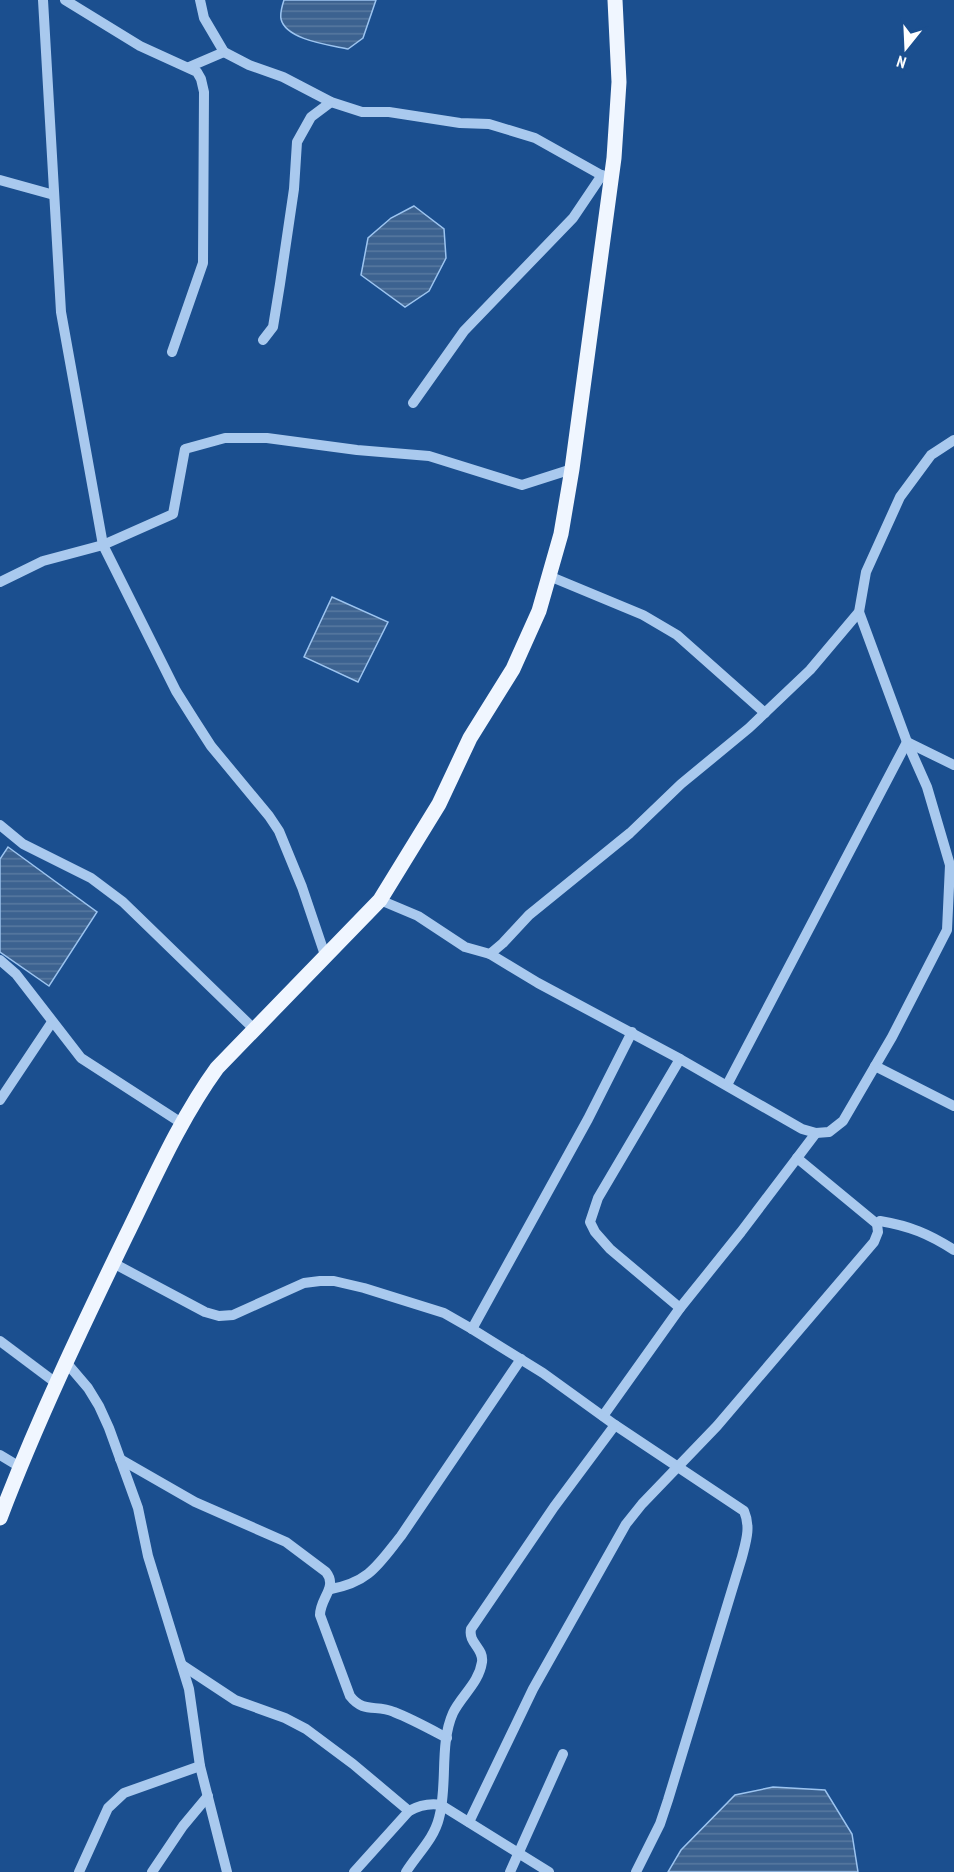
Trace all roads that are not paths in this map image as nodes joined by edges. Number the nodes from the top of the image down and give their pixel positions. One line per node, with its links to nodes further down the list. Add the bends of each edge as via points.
1 (43, 0): 10 (street)
2 (65, 0): 6 (street, via 140,46)
3 (200, 0): 5 (street, via 204,18)
4 (615, 0): 8 (main road, via 620,82)
5 (224, 52): 6 (street); 7 (street)
6 (189, 66): 12 (street, via 197,72 204,92 203,263)
7 (332, 102): 8 (street, via 362,112 489,124 535,138); 11 (street, via 311,117 297,142 279,295 273,327)
8 (606, 177): 13 (street, via 573,218 464,331); 15 (main road)
9 (0, 180): 10 (street)
10 (54, 195): 16 (street, via 61,312)
11 (263, 340)
12 (172, 352)
13 (413, 403)
14 (954, 440): 19 (street, via 931,455 900,497 866,572)
15 (572, 469): 16 (street, via 522,484 429,456 267,438 225,438 185,449 173,514); 17 (main road)
16 (102, 545): 18 (street, via 43,561); 27 (street, via 193,718 279,831)
17 (549, 576): 20 (street, via 643,615 677,635); 24 (main road, via 539,611 513,669 470,738 439,804)
18 (0, 582)
19 (859, 612): 20 (street, via 810,670); 21 (street)
20 (765, 713): 26 (street, via 630,833 529,915)
21 (907, 742): 22 (street); 25 (street, via 927,787 950,865); 34 (street)
22 (954, 765)
23 (0, 825): 30 (street, via 23,844 91,878 123,902)
24 (380, 900): 26 (street, via 418,916 465,947); 27 (main road)
25 (951, 933): 33 (street)
26 (490, 954): 31 (street)
27 (326, 958): 30 (main road)
28 (0, 960): 29 (street, via 16,974)
29 (52, 1022): 35 (street); 37 (street, via 81,1058)
30 (255, 1030): 37 (main road, via 217,1068)
31 (632, 1032): 32 (street); 44 (street)
32 (680, 1059): 34 (street); 43 (street, via 598,1198 590,1222 610,1249)
33 (875, 1066): 36 (street); 38 (street, via 843,1121 829,1132)
34 (727, 1085): 38 (street, via 802,1129)
35 (0, 1100)
36 (954, 1106)
37 (183, 1124): 42 (main road)
38 (816, 1133): 39 (street)
39 (797, 1158): 40 (street); 43 (street)
40 (877, 1224): 41 (street, via 880,1221 906,1226); 53 (street, via 874,1242 860,1260)
41 (954, 1250)
42 (113, 1263): 44 (street, via 219,1316 233,1315 304,1283 334,1281 433,1310); 47 (main road)
43 (680, 1308): 49 (street)
44 (472, 1329): 46 (street)
45 (0, 1341): 48 (street)
46 (521, 1359): 49 (street); 56 (street, via 386,1555 362,1579)
47 (65, 1361): 48 (main road); 52 (street, via 99,1406)
48 (56, 1383): 54 (main road)
49 (603, 1416): 50 (street)
50 (615, 1425): 53 (street); 58 (street, via 474,1623 470,1637 482,1652 483,1660 453,1713)
51 (0, 1455): 54 (street)
52 (120, 1459): 56 (street, via 195,1502 286,1542 326,1572); 57 (street, via 138,1508 148,1556)
53 (678, 1466): 64 (street, via 620,1534 533,1689); 73 (street, via 744,1511 749,1532 668,1800)
54 (20, 1467): 55 (main road)
55 (0, 1518)
56 (331, 1588): 58 (street, via 320,1606 320,1615 356,1704 393,1711)
57 (182, 1665): 60 (street); 63 (street, via 244,1705 306,1729)
58 (447, 1737): 62 (street)
59 (563, 1754): 65 (street)
60 (200, 1766): 61 (street); 66 (street, via 124,1793 108,1808)
61 (208, 1796): 67 (street); 68 (street)
62 (441, 1805): 63 (street, via 424,1805); 64 (street); 70 (street, via 435,1831)
63 (409, 1811): 69 (street)
64 (470, 1822): 65 (street)
65 (518, 1853): 71 (street); 72 (street)
66 (79, 1872)
67 (152, 1872)
68 (227, 1872)
69 (354, 1872)
70 (406, 1872)
71 (510, 1872)
72 (549, 1872)
73 (636, 1872)

